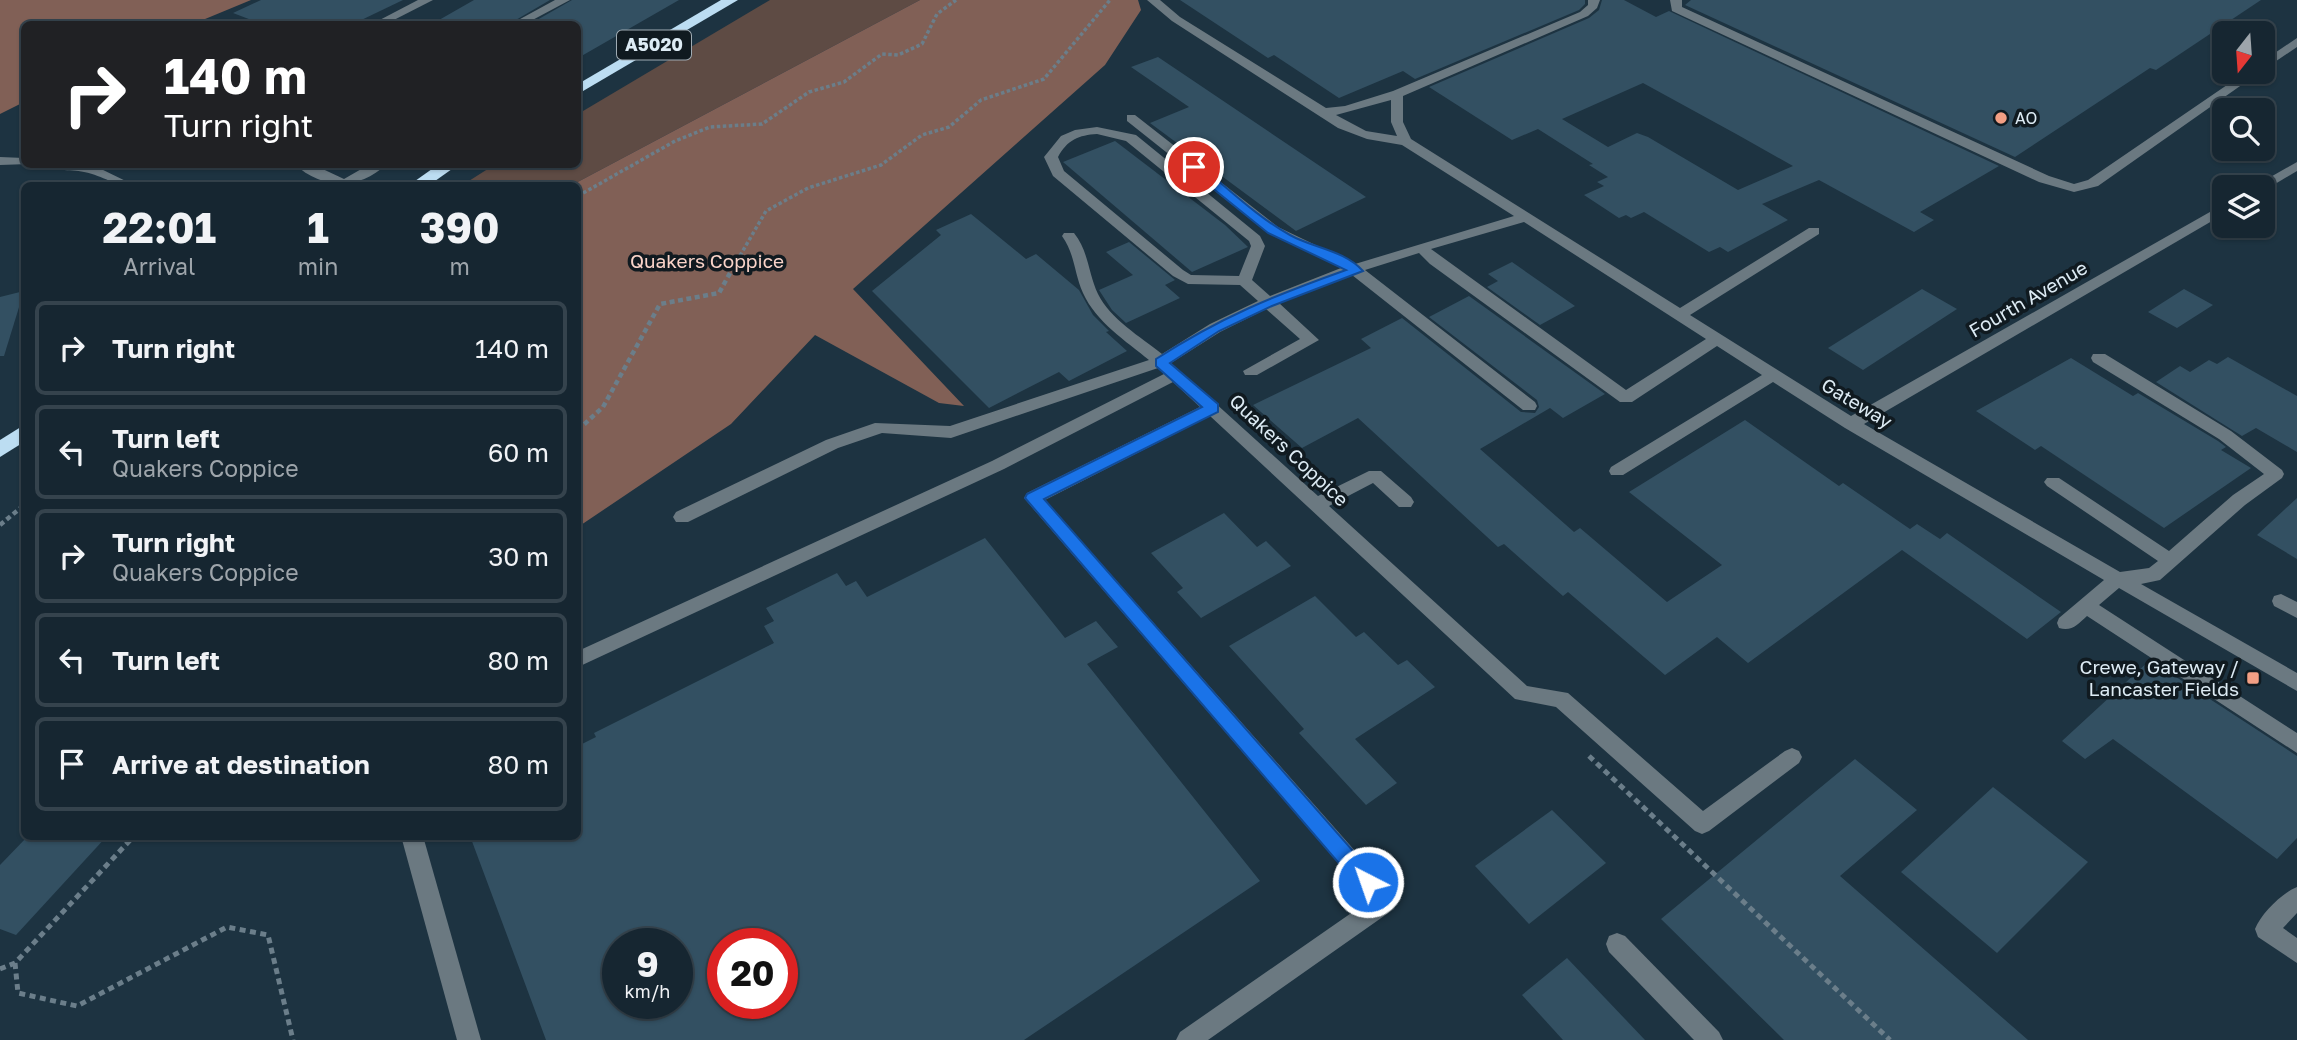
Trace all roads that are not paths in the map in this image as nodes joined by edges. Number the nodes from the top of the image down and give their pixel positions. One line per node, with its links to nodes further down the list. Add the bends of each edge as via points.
1 (427, 0): 7 (street)
2 (564, 0): 10 (street)
3 (731, 0): 14 (highway, A5020)
4 (1153, 0): 16 (street, Gateway)
5 (1594, 0): 15 (street, via 1584,14)
6 (1676, 0): 13 (street, via 1676,9 2044,179 2074,188 2093,183)
7 (391, 18): 8 (street); 9 (street)
8 (384, 21)
9 (400, 21)
10 (523, 21)
11 (2297, 42): 12 (street)
12 (2275, 58)
13 (2237, 84)
14 (581, 88)
15 (1397, 94): 16 (street); 18 (street, via 1397,122)
16 (1324, 112): 18 (street, Gateway, via 1360,134)
17 (1131, 118): 36 (street, via 1273,230)
18 (1405, 141): 32 (street, Gateway)
19 (0, 161): 20 (street)
20 (21, 162)
21 (2297, 166): 26 (street)
22 (96, 168): 27 (street)
23 (309, 168): 28 (street)
24 (374, 168): 29 (street)
25 (445, 168): 30 (highway)
26 (2275, 178)
27 (122, 182)
28 (340, 182)
29 (348, 182)
30 (422, 182)
31 (2212, 215): 48 (street, Fourth Avenue)
32 (1524, 218): 35 (street); 39 (street, Gateway)
33 (1814, 231): 39 (street)
34 (1069, 236): 42 (street, Quakers Coppice, via 1080,247 1087,287 1096,304)
35 (1422, 248): 36 (street); 40 (street, via 1626,398)
36 (1357, 271): 38 (street); 46 (street)
37 (1244, 281): 37 (street, via 1188,279 1178,273 1058,173 1051,157 1054,148 1069,136 1093,130 1111,130 1131,138 1255,239 1258,246); 38 (street)
38 (1268, 303): 42 (street, via 1214,328); 43 (street, via 1311,340)
39 (1678, 316): 40 (street, Gateway)
40 (1716, 340): 45 (street, Gateway)
41 (2099, 358): 56 (street, via 2225,435 2276,474 2239,500)
42 (1161, 362): 44 (street, Quakers Coppice); 55 (street, via 951,432 881,427 832,444)
43 (1251, 371)
44 (1174, 375): 47 (street, Quakers Coppice); 60 (street, via 998,465)
45 (1771, 376): 48 (street, Gateway); 51 (street)
46 (1529, 406)
47 (1213, 408): 54 (street, Quakers Coppice); 69 (street, via 1033,498 1386,902)
48 (1851, 424): 57 (street, Gateway)
49 (21, 434): 50 (highway)
50 (0, 450)
51 (1618, 471)
52 (2053, 482): 56 (street)
53 (1405, 502): 54 (street, via 1375,475)
54 (1318, 504): 63 (street, Quakers Coppice, via 1522,692 1561,699 1702,824)
55 (682, 517)
56 (2171, 561): 57 (street, via 2154,575)
57 (2117, 579): 58 (street); 61 (street, Gateway)
58 (2086, 606): 59 (street); 62 (street)
59 (2066, 623)
60 (581, 658)
61 (2297, 683)
62 (2297, 744)
63 (1792, 757)
64 (413, 840): 68 (street)
65 (2297, 897): 67 (street, via 2266,929)
66 (1617, 944): 70 (street)
67 (2297, 951)
68 (469, 1040)
69 (1188, 1040)
70 (1711, 1040)

